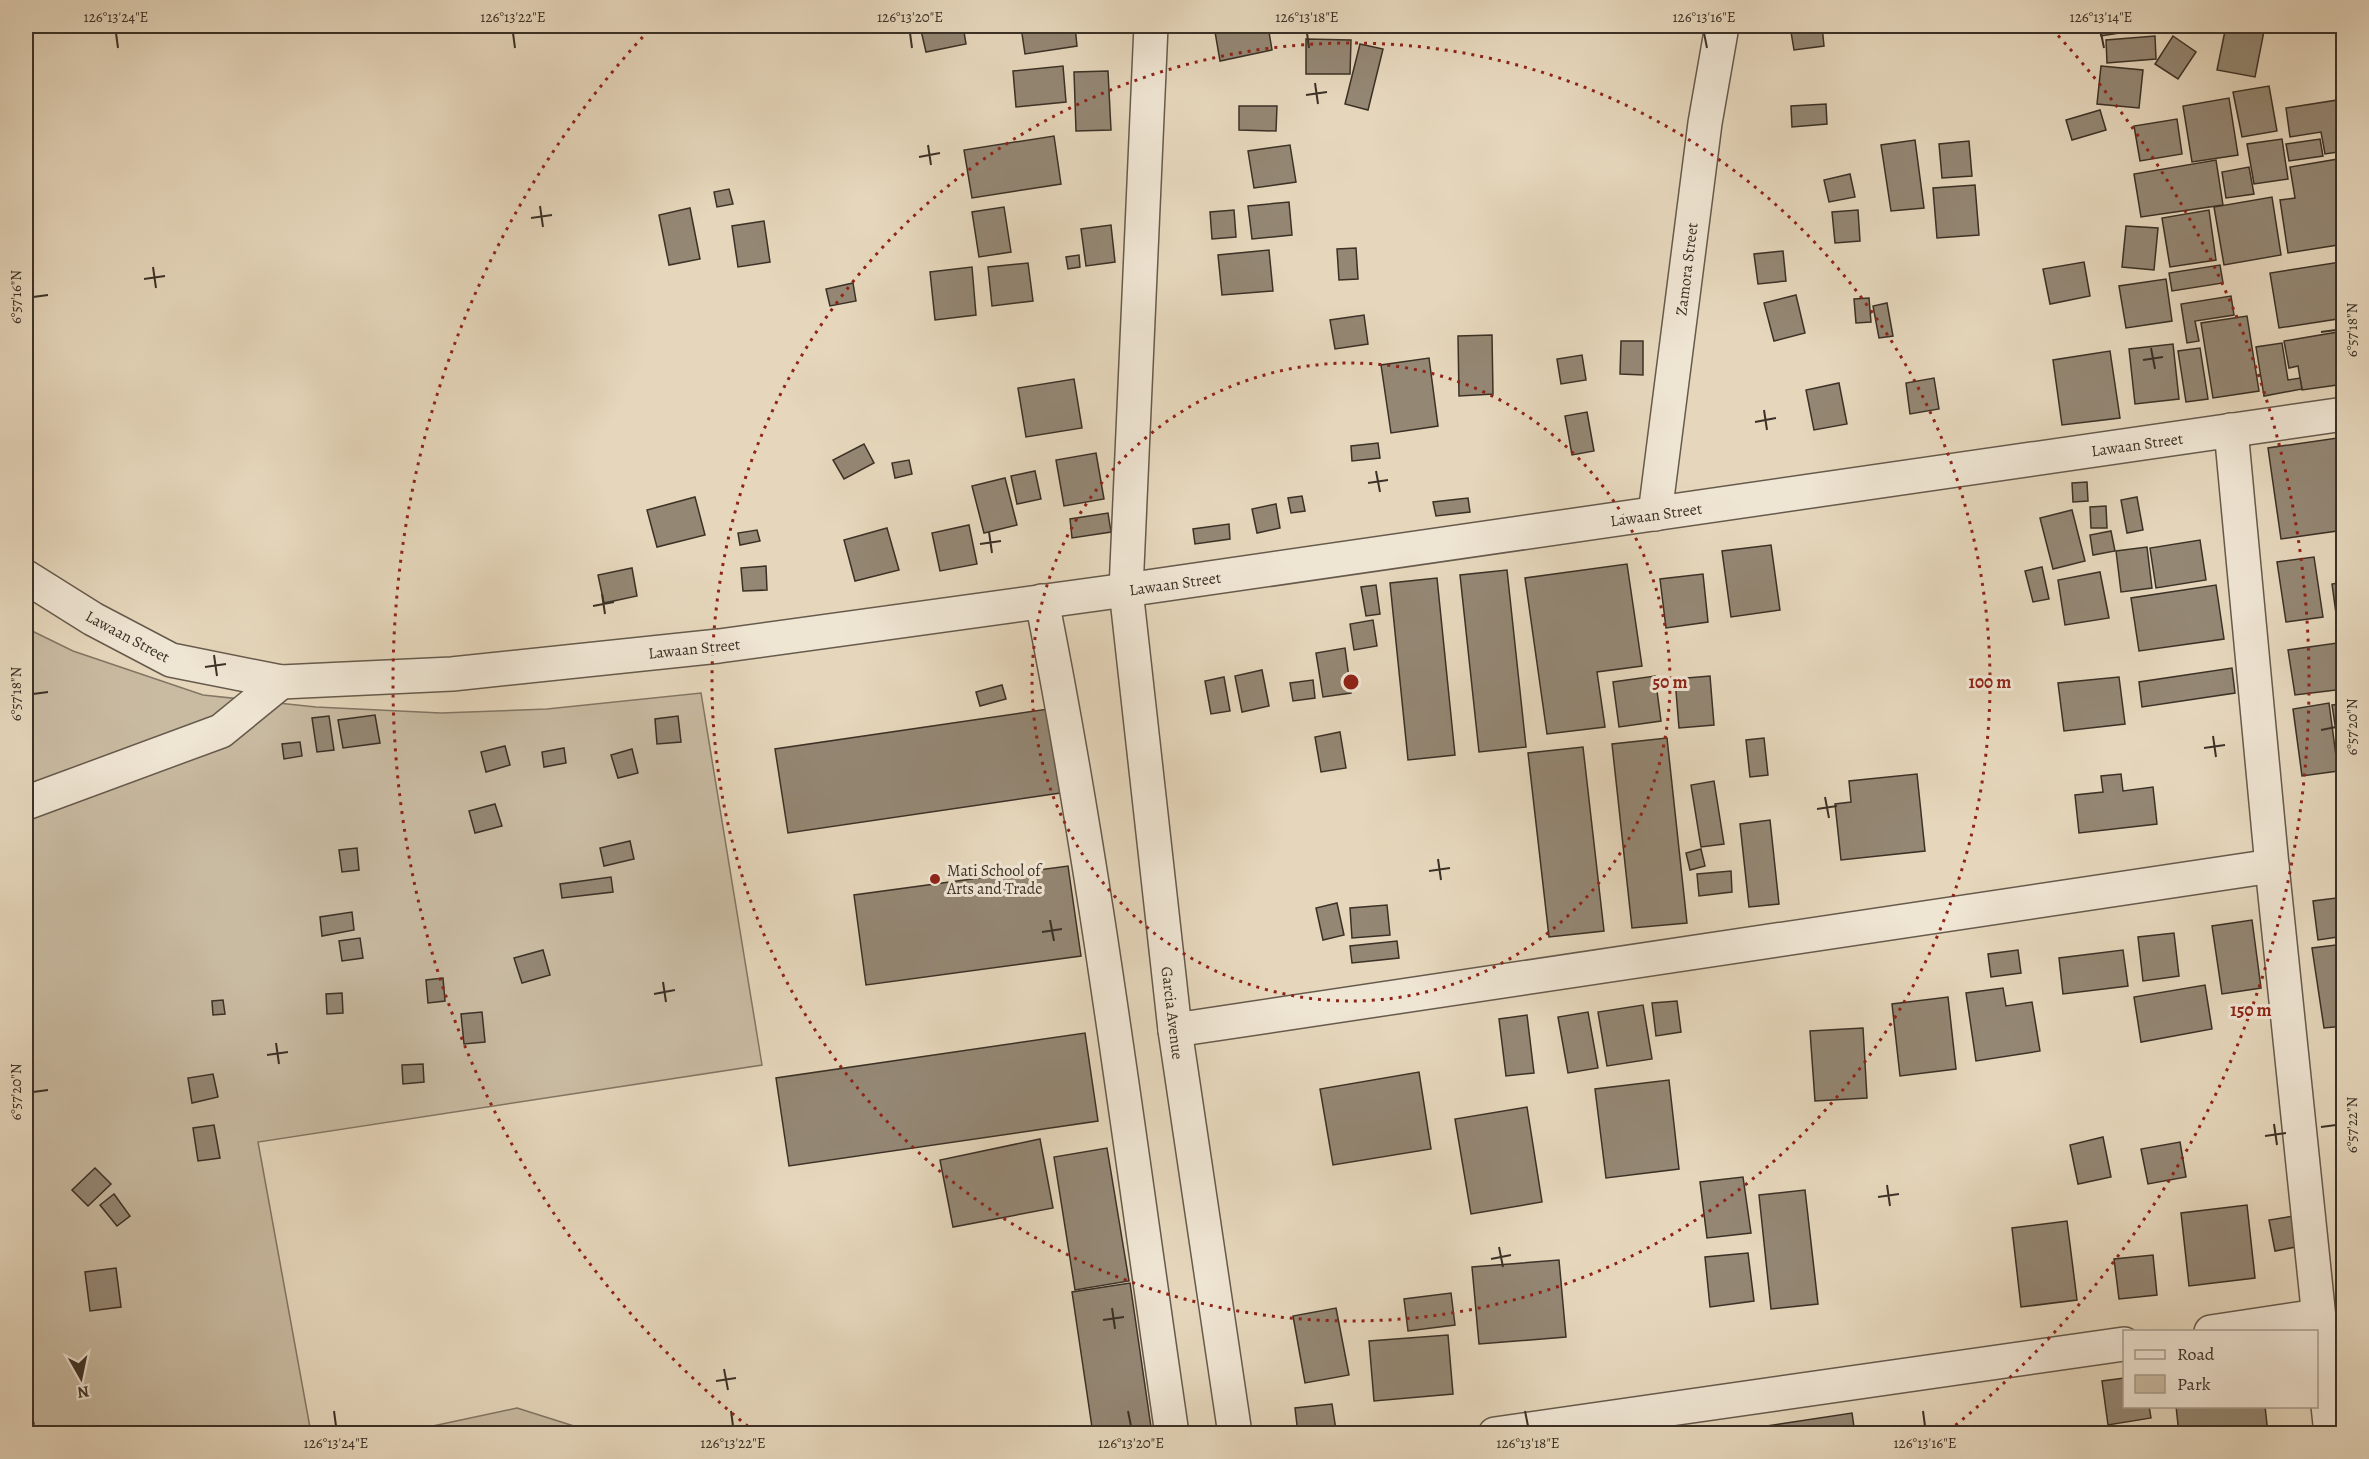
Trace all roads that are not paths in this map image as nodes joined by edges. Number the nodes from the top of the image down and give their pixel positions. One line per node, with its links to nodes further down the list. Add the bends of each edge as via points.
1 (1151, 26): 7 (street, Garcia Avenue)
2 (1722, 26): 5 (street, Zamora Street, via 1705,123)
3 (2343, 414): 4 (street, Lawaan Street)
4 (2231, 430): 5 (street, Lawaan Street); 11 (street)
5 (1655, 514): 7 (street, Lawaan Street)
6 (26, 577): 9 (street, Lawaan Street, via 93,619 171,660)
7 (1126, 590): 8 (street, Lawaan Street); 12 (street, Garcia Avenue)
8 (1042, 601): 9 (street, Lawaan Street, via 719,646 452,674); 16 (street, via 1095,908)
9 (281, 682): 10 (street, via 221,730)
10 (26, 803)
11 (2272, 866): 12 (street); 13 (street)
12 (1174, 1030): 17 (street, Garcia Avenue)
13 (2318, 1316): 14 (street); 19 (street)
14 (2224, 1330)
15 (2123, 1344): 18 (street)
16 (1172, 1434)
17 (1235, 1434)
18 (1495, 1434)
19 (2331, 1434)

